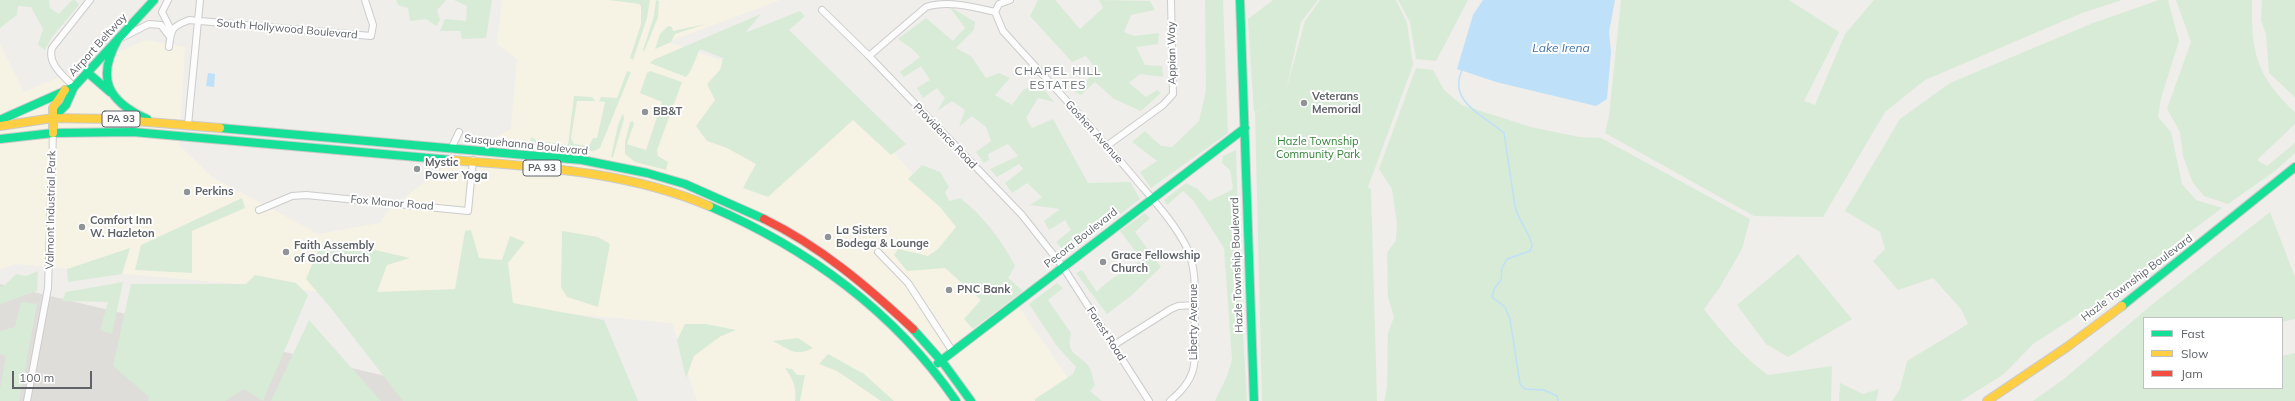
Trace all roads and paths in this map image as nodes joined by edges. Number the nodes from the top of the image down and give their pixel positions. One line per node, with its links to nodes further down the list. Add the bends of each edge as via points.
1 (90, 0): 17 (street, via 52,48 50,55 52,62)
2 (154, 0): 13 (main road, Airport Beltway)
3 (168, 0): 12 (street, via 162,12)
4 (200, 0): 11 (street)
5 (365, 0): 11 (street, South Hollywood Boulevard, via 373,25 371,36)
6 (1010, 0): 10 (street, via 999,4)
7 (1171, 0): 31 (street, Appian Way, via 1173,94 1163,105)
8 (1240, 0): 26 (main road, Hazle Township Boulevard)
9 (822, 10): 15 (street, Providence Road)
10 (995, 12): 15 (street, via 946,1 936,2 926,7); 31 (street, Goshen Avenue, via 1003,31)
11 (198, 21): 12 (street, South Hollywood Boulevard, via 189,20 175,26); 24 (street)
12 (171, 34): 13 (street, via 161,25 154,23); 14 (street)
13 (118, 39): 16 (main road, Airport Beltway); 19 (main road, via 106,67 106,77)
14 (169, 47)
15 (869, 56): 39 (street, Providence Road, via 1022,215)
16 (87, 72): 17 (main road, Airport Beltway); 19 (main road)
17 (74, 87): 18 (main road, Airport Beltway); 20 (main road, Airport Beltway, via 73,96 63,110)
18 (65, 89): 20 (main road, Airport Beltway, via 56,100); 21 (main road)
19 (114, 94): 23 (main road, via 127,108)
20 (53, 118): 22 (main road, Susquehanna Boulevard / PA 93); 25 (main road, Susquehanna Boulevard / PA 93); 28 (main road, Airport Beltway); 29 (main road)
21 (0, 120)
22 (131, 120): 23 (main road, Susquehanna Boulevard / PA 93); 28 (main road, via 65,126)
23 (159, 123): 24 (main road, Susquehanna Boulevard / PA 93)
24 (188, 125): 32 (main road, Susquehanna Boulevard / PA 93)
25 (0, 126)
26 (1245, 128): 36 (main road, Pecora Boulevard); 50 (main road, Hazle Township Boulevard, via 1246,222)
27 (459, 132): 32 (street)
28 (53, 133): 30 (main road, PA 93); 34 (main road, Susquehanna Boulevard / PA 93, via 133,132); 45 (street, Valmont Industrial Park, via 48,288)
29 (0, 136)
30 (0, 139)
31 (1108, 145): 36 (street, Goshen Avenue)
32 (451, 149): 33 (main road, Susquehanna Boulevard / PA 93)
33 (474, 151): 34 (street, Fox Manor Road); 43 (main road, Susquehanna Boulevard / PA 93, via 582,160 619,167 684,184 729,202 786,230 833,260 902,318)
34 (473, 161): 37 (street, Fox Manor Road, via 468,210 306,195 292,196); 44 (main road, Susquehanna Boulevard / PA 93, via 579,172 638,182 682,195 736,216 795,248 859,294 925,357)
35 (2295, 167): 51 (main road, Hazle Township Boulevard, via 2129,299 2017,382)
36 (1151, 198): 39 (main road, Pecora Boulevard); 40 (street, Liberty Avenue, via 1178,233 1188,251 1194,270)
37 (258, 210)
38 (878, 252): 42 (street, via 912,288)
39 (1063, 267): 41 (street, Forest Road); 42 (main road, Pecora Boulevard)
40 (1195, 305): 41 (street, via 1171,309); 49 (street, Liberty Avenue, via 1195,355 1192,377 1182,392)
41 (1114, 345): 48 (street, Forest Road)
42 (953, 352): 43 (main road, Pecora Boulevard)
43 (941, 361): 44 (main road, Pecora Boulevard); 47 (main road, Susquehanna Boulevard / PA 93)
44 (933, 368): 46 (main road, Susquehanna Boulevard / PA 93)
45 (28, 401)
46 (956, 401)
47 (971, 401)
48 (1149, 401)
49 (1170, 401)
50 (1254, 401)
51 (1987, 401)

